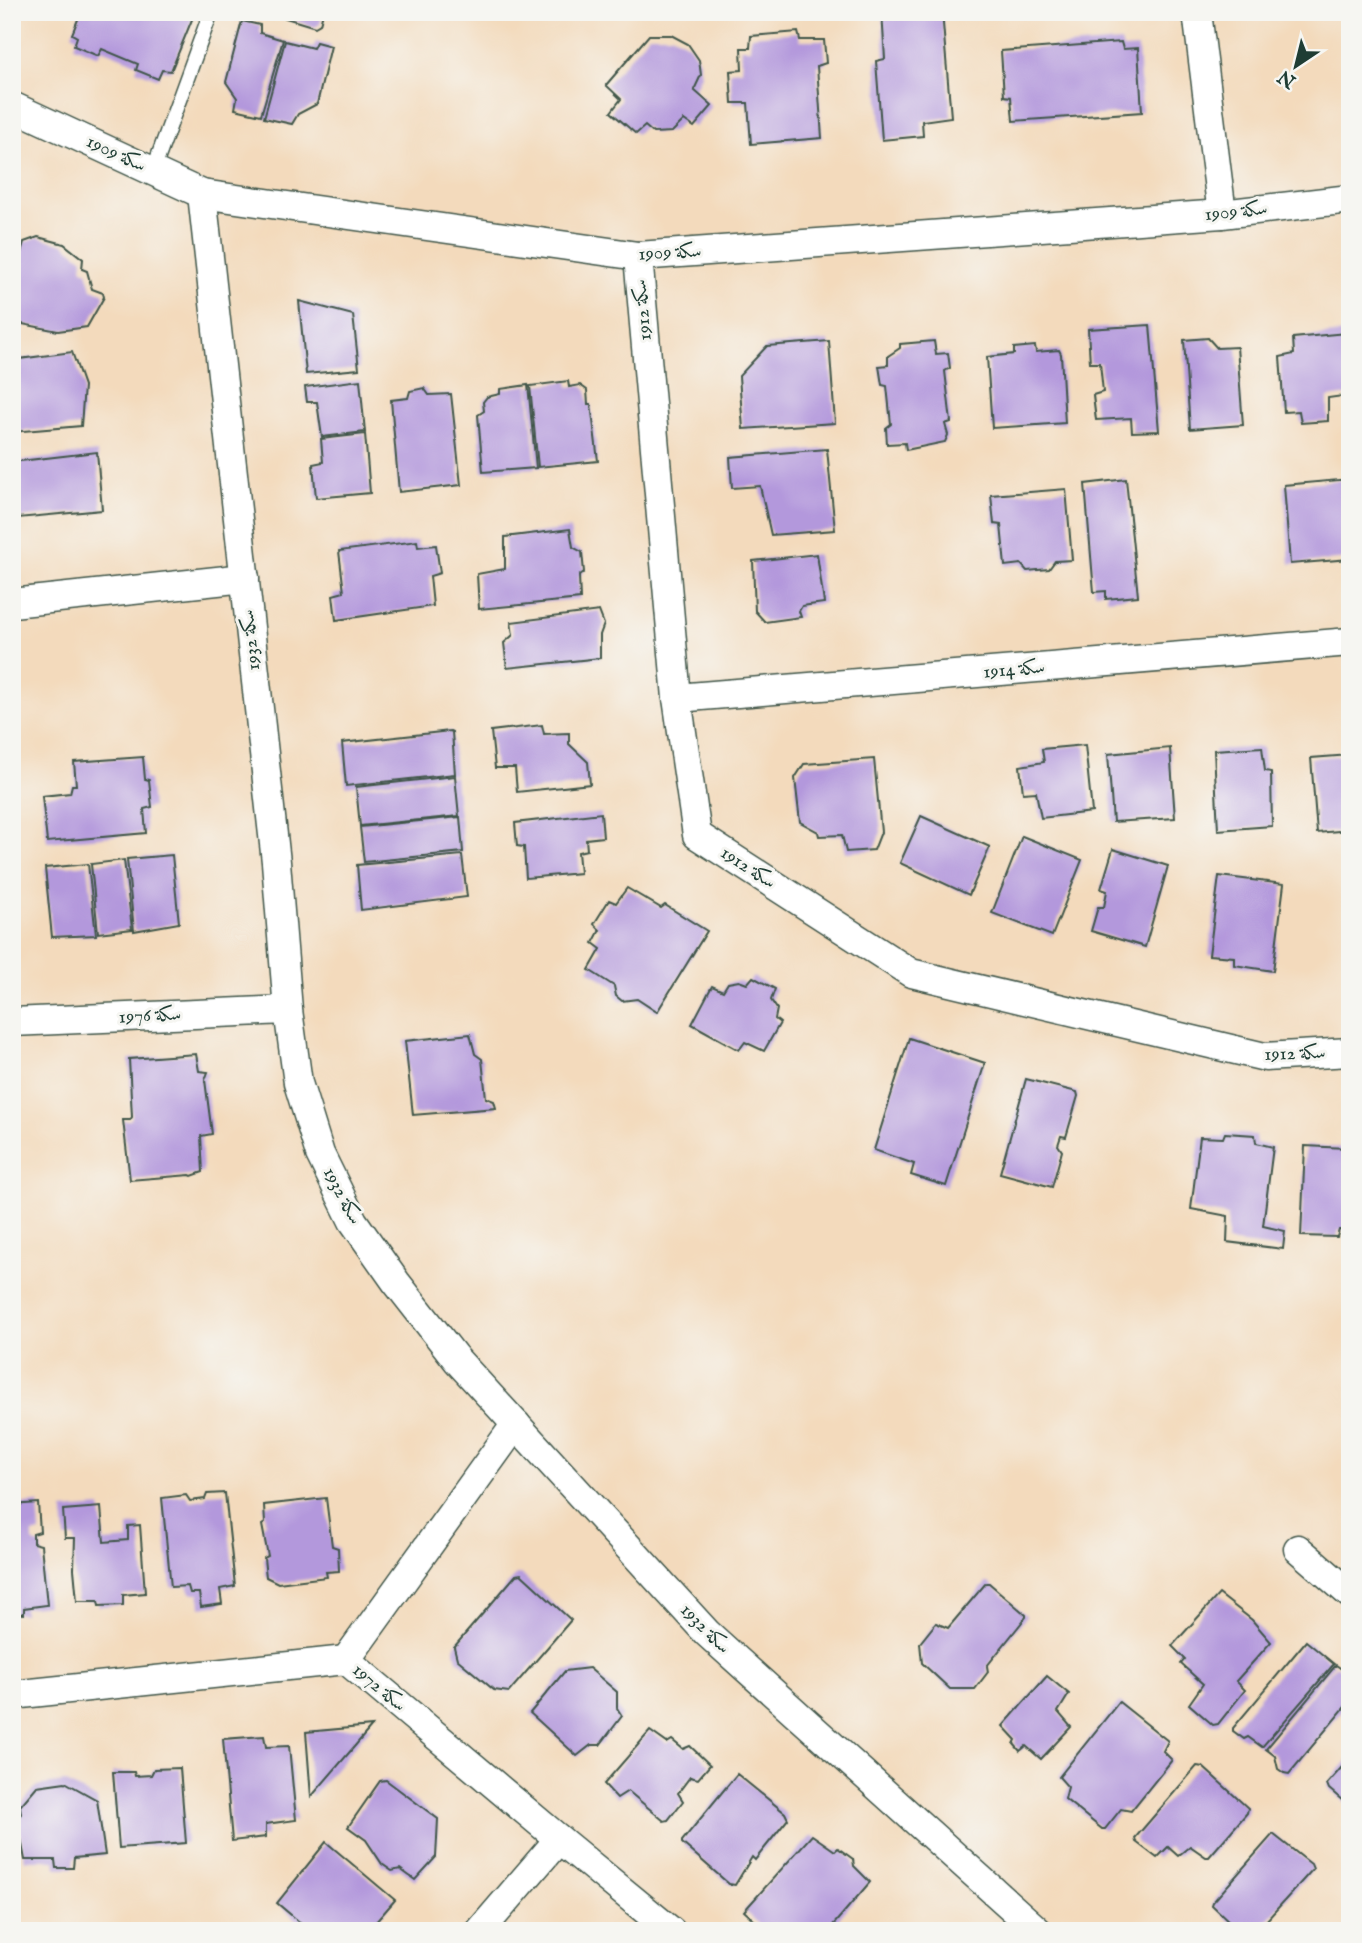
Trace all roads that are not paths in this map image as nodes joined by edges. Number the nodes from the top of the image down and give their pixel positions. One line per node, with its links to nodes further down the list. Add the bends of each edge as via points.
1 (211, 12): 4 (lane)
2 (1197, 12): 7 (street)
3 (12, 106): 4 (street, سكة 1909)
4 (153, 171): 5 (street, سكة 1909)
5 (202, 194): 8 (street, سكة 1909); 9 (street, سكة 1932)
6 (1350, 199): 7 (street, سكة 1909)
7 (1222, 214): 8 (street, سكة 1909)
8 (638, 256): 12 (street, سكة 1912)
9 (245, 578): 10 (street); 13 (street, سكة 1932)
10 (12, 603)
11 (1350, 642): 12 (street, سكة 1914)
12 (677, 698): 15 (street, سكة 1912, via 697,835 911,973 1265,1057)
13 (288, 1010): 14 (street, سكة 1976); 16 (street, سكة 1932, via 299,1083 320,1154 353,1221 457,1360)
14 (12, 1022)
15 (1350, 1052)
16 (516, 1424): 19 (street); 22 (street, سكة 1932, via 707,1633)
17 (1298, 1549): 18 (street)
18 (1350, 1594)
19 (346, 1660): 20 (street, سكة 1972); 21 (street, سكة 1972)
20 (12, 1695)
21 (559, 1839): 23 (street); 24 (street, سكة 1972)
22 (1035, 1930)
23 (480, 1931)
24 (671, 1931)

